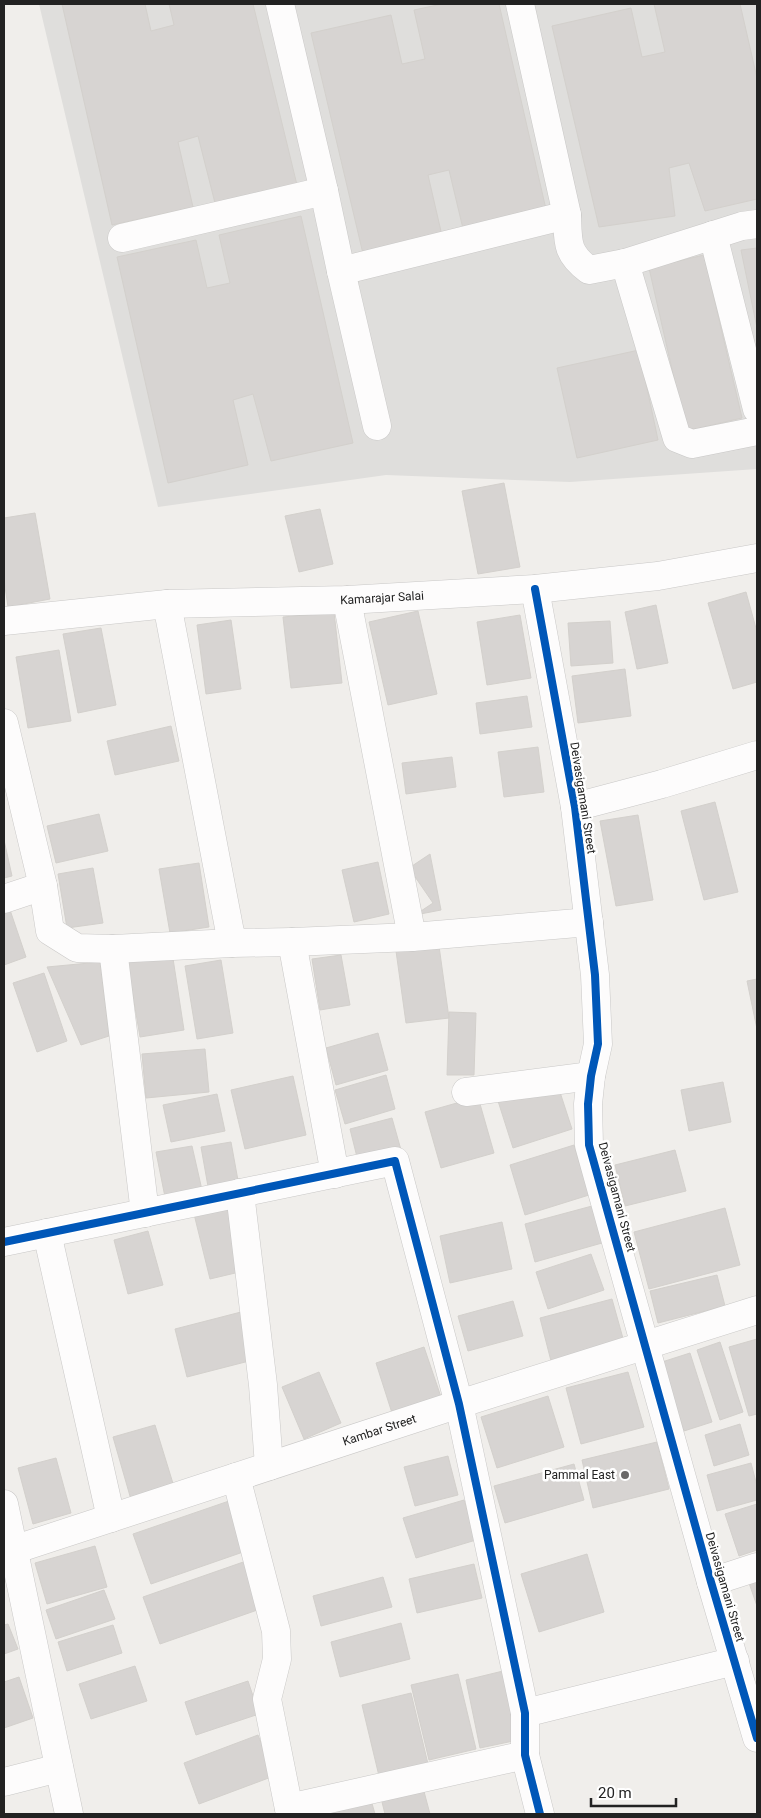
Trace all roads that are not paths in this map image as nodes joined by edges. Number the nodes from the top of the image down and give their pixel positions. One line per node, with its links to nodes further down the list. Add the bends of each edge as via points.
1 (280, 4): 3 (street)
2 (520, 4): 4 (street)
3 (324, 190): 7 (street); 9 (street)
4 (567, 215): 8 (street, via 568,242 574,259 589,270); 9 (street)
5 (757, 224): 6 (street)
6 (712, 236): 8 (street); 10 (street)
7 (122, 238)
8 (625, 263): 12 (street, via 678,438 692,444)
9 (341, 271): 11 (street)
10 (757, 410)
11 (377, 426)
12 (757, 431)
13 (757, 558): 14 (street, Kamarajar Salai, via 658,576)
14 (535, 589): 15 (street, Kamarajar Salai); 20 (street, Deivasigamani Street)
15 (346, 600): 16 (street, Kamarajar Salai); 24 (street)
16 (167, 604): 17 (street, Kamarajar Salai); 26 (street)
17 (4, 621)
18 (4, 722): 21 (street)
19 (757, 755): 20 (street)
20 (575, 807): 23 (street, Deivasigamani Street)
21 (43, 886): 22 (street); 27 (street, via 50,931 78,948)
22 (4, 899)
23 (589, 922): 24 (street); 28 (street, Deivasigamani Street, via 598,1044)
24 (412, 937): 25 (street)
25 (292, 942): 26 (street); 30 (street)
26 (232, 943): 27 (street)
27 (113, 949): 32 (street)
28 (591, 1076): 29 (street); 36 (street, Deivasigamani Street, via 588,1104 590,1145)
29 (466, 1092)
30 (335, 1174): 31 (street); 37 (street, via 395,1161)
31 (240, 1193): 32 (street); 38 (street, via 263,1385)
32 (145, 1213): 33 (street)
33 (47, 1233): 34 (street); 41 (street)
34 (4, 1242)
35 (757, 1310): 36 (street, Kambar Street)
36 (647, 1345): 37 (street, Kambar Street); 44 (street, Deivasigamani Street)
37 (459, 1404): 38 (street, Kambar Street); 46 (street)
38 (269, 1466): 39 (street, Kambar Street)
39 (236, 1477): 41 (street, Kambar Street); 51 (street, via 276,1631 277,1660 267,1699)
40 (4, 1504): 42 (street)
41 (111, 1518): 42 (street, Kambar Street)
42 (9, 1551): 49 (street)
43 (757, 1567): 44 (street)
44 (711, 1582): 45 (street, Deivasigamani Street)
45 (735, 1661): 46 (street); 47 (street, Deivasigamani Street)
46 (525, 1713): 48 (street)
47 (757, 1738)
48 (526, 1754): 51 (street); 53 (street)
49 (60, 1768): 50 (street); 52 (street)
50 (4, 1782)
51 (290, 1811)
52 (69, 1814)
53 (540, 1814)

